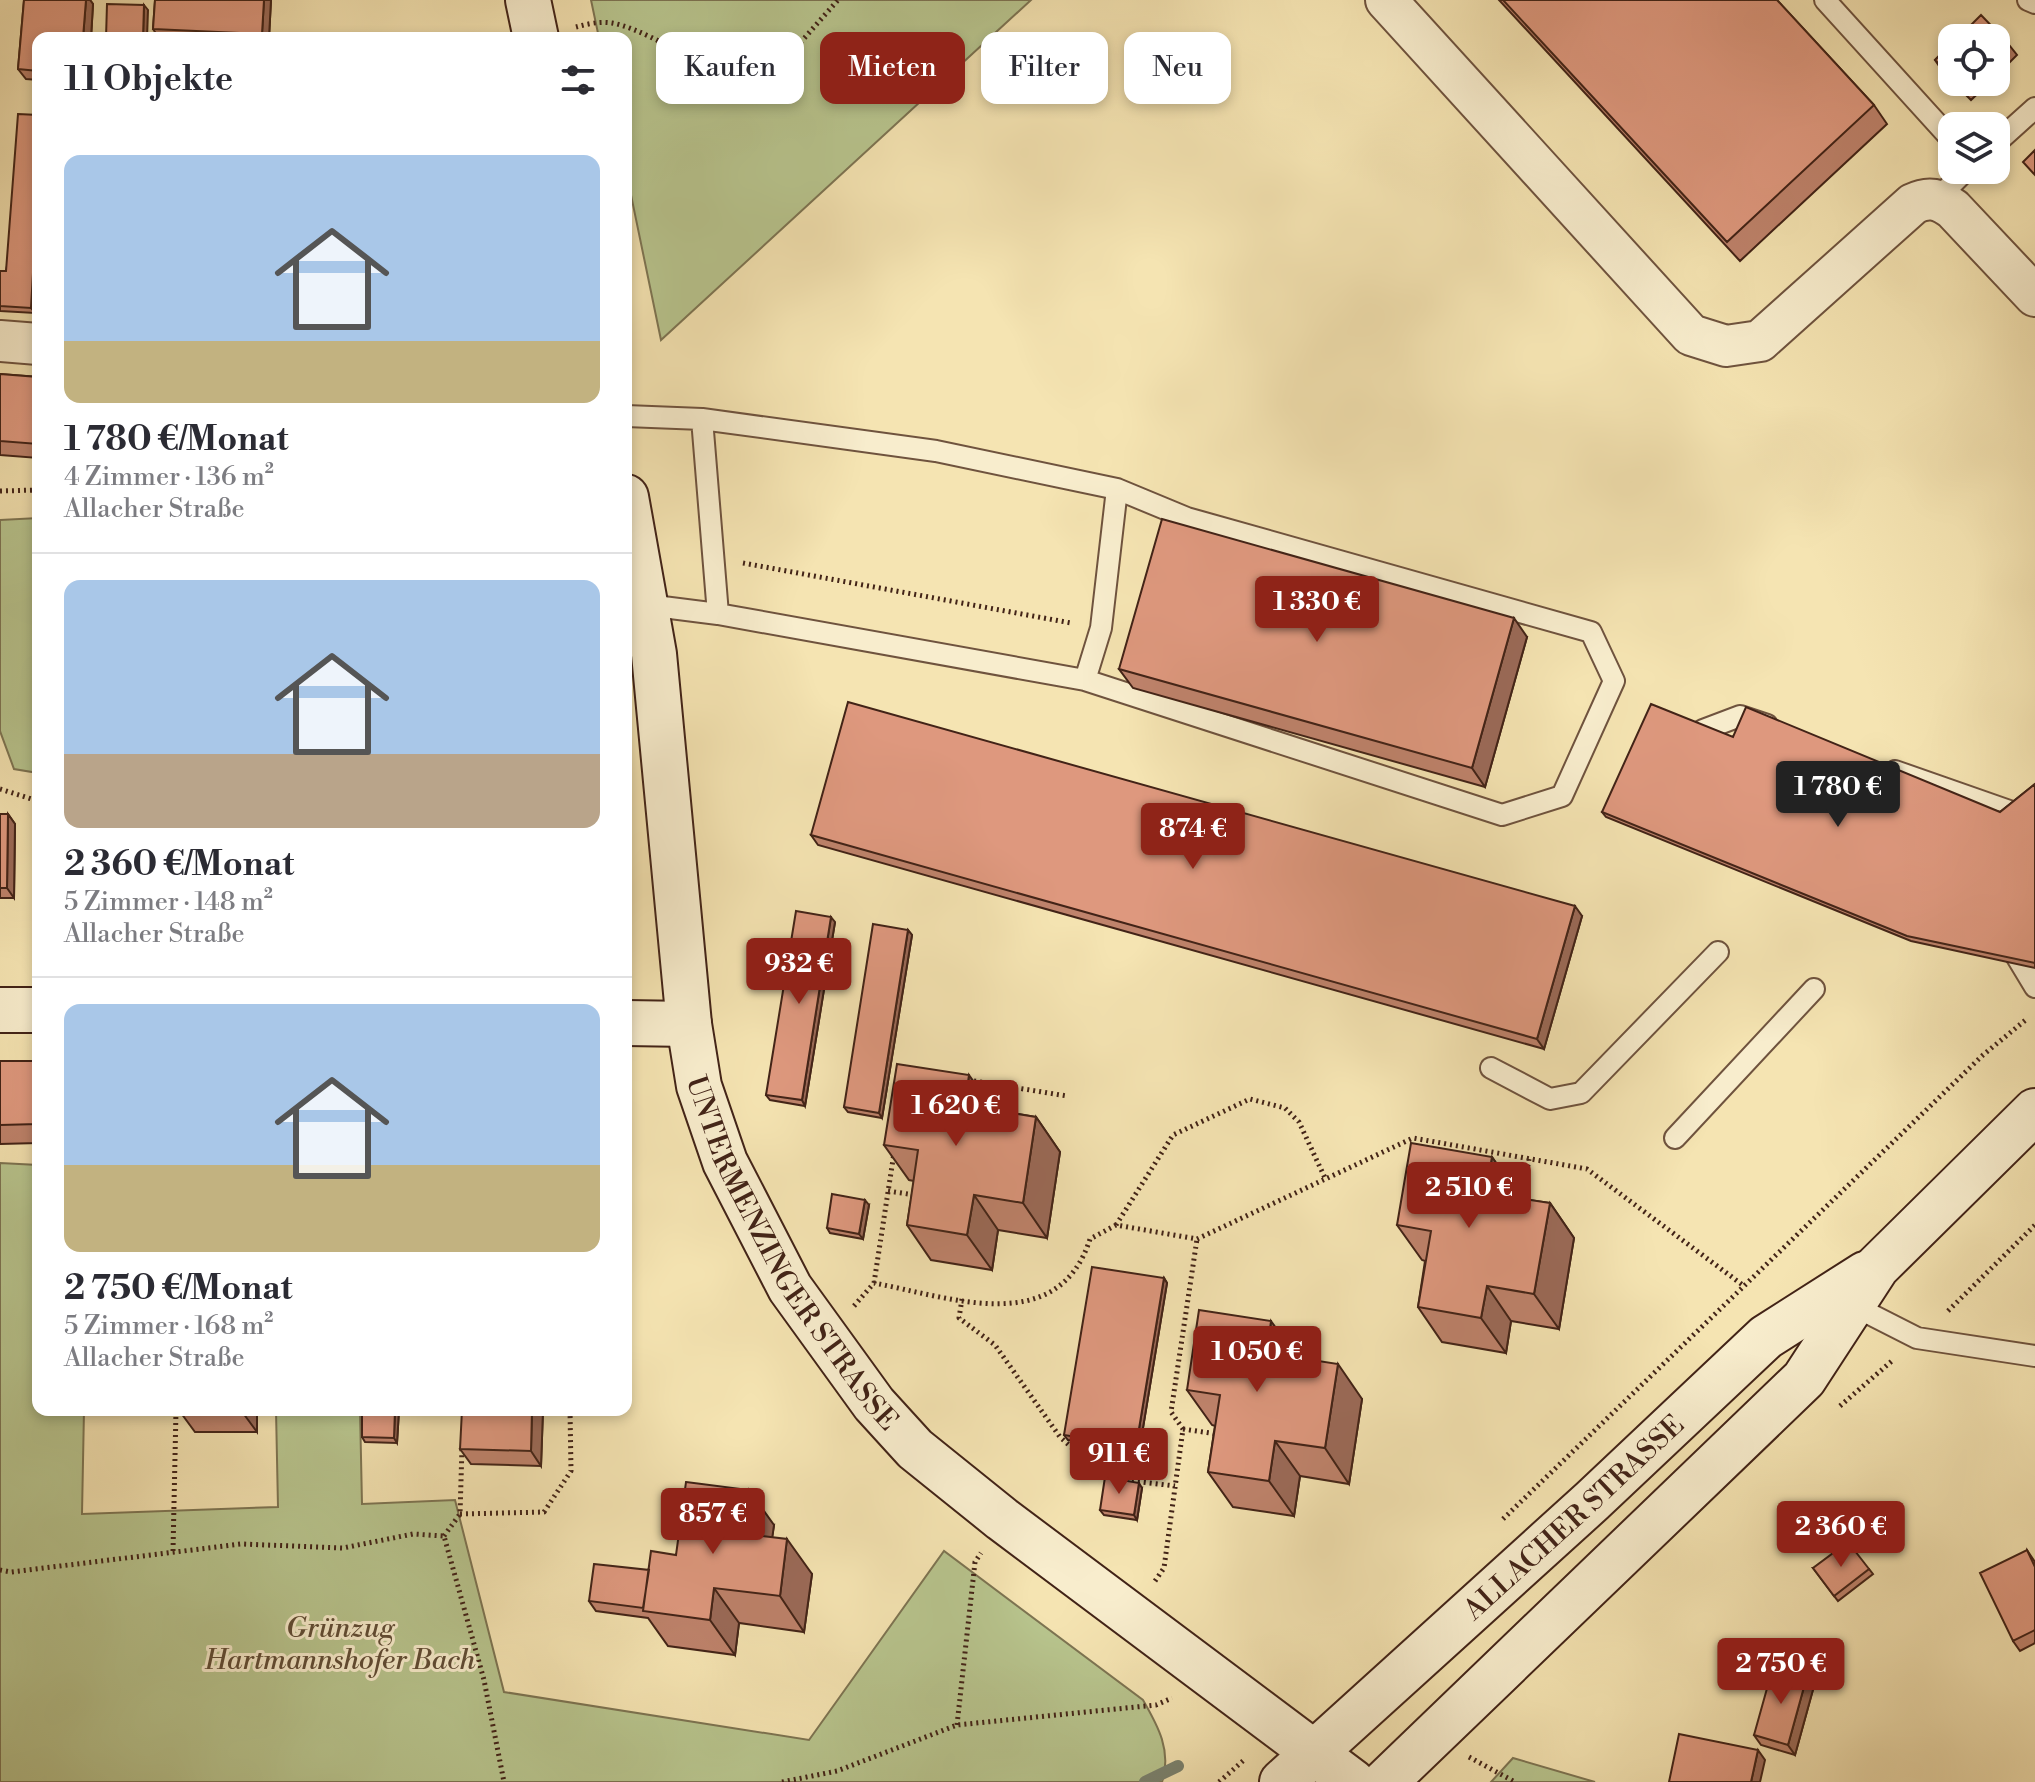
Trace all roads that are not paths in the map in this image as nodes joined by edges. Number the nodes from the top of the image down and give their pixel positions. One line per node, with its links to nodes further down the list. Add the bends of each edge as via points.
1 (1825, 0): 6 (lane)
2 (2028, 0): 3 (lane)
3 (2035, 3)
4 (1398, 4): 9 (street, via 1691,335 1726,346 1760,341 1913,204)
5 (2035, 108): 7 (lane)
6 (1938, 125)
7 (2010, 130)
8 (1952, 184): 9 (lane)
9 (1936, 200): 10 (street, via 1953,209)
10 (2035, 296)
11 (0, 341): 12 (street)
12 (32, 344)
13 (632, 416): 14 (lane)
14 (702, 419): 15 (lane, via 936,451); 18 (lane)
15 (1117, 489): 19 (lane, via 1101,628); 19 (lane, via 1187,518 1591,632 1614,681 1562,796 1502,815)
16 (632, 528): 17 (main road, UNTERMENZINGER STRASSE)
17 (647, 605): 18 (lane); 31 (main road, UNTERMENZINGER STRASSE)
18 (718, 614): 19 (lane)
19 (1085, 680)
20 (1784, 732): 22 (lane, via 1740,716 1703,730)
21 (1873, 763): 23 (lane)
22 (1677, 768)
23 (2035, 820)
24 (2035, 906): 26 (lane, via 2000,929)
25 (1718, 952): 32 (lane, via 1581,1093 1550,1099)
26 (2035, 987)
27 (1814, 989): 34 (lane)
28 (0, 1010): 29 (main road)
29 (32, 1010)
30 (632, 1023): 31 (main road)
31 (689, 1024): 38 (main road, UNTERMENZINGER STRASSE, via 699,1086 725,1162 790,1288 874,1404 915,1449 1002,1519)
32 (1491, 1068)
33 (2035, 1111): 35 (main road, ALLACHER STRASSE)
34 (1675, 1138)
35 (1877, 1267): 36 (main road, ALLACHER STRASSE); 38 (main road, ALLACHER STRASSE, via 1766,1337 1592,1501)
36 (1852, 1305): 37 (lane, via 1917,1338); 41 (main road, ALLACHER STRASSE, via 1804,1379)
37 (2035, 1356)
38 (1298, 1739): 39 (main road, ALLACHER STRASSE); 40 (main road, UNTERMENZINGER STRASSE)
39 (1282, 1782)
40 (1353, 1782)
41 (1385, 1782)

